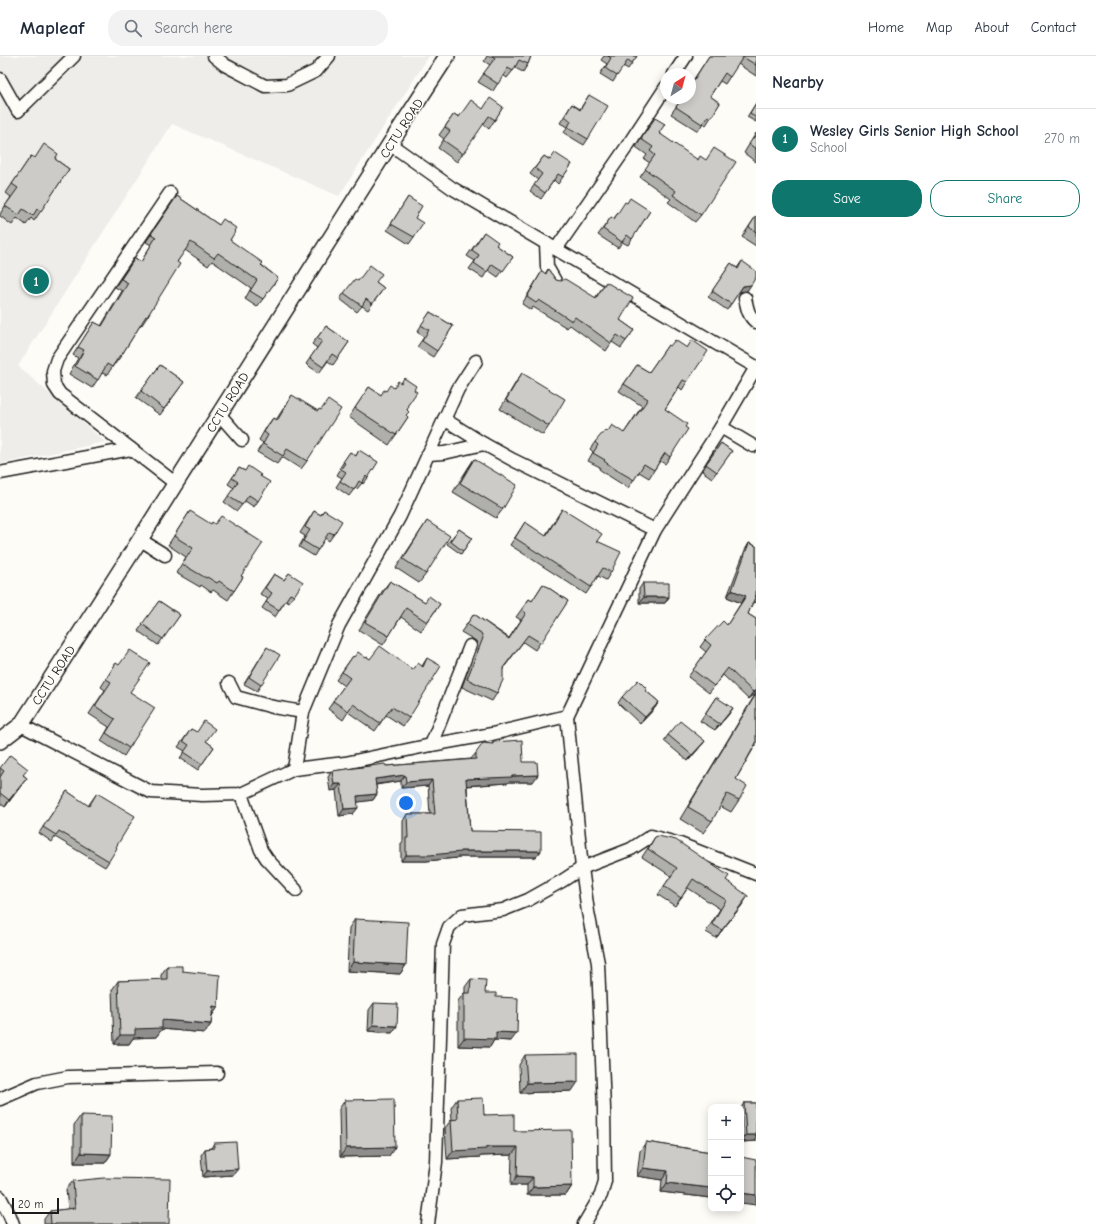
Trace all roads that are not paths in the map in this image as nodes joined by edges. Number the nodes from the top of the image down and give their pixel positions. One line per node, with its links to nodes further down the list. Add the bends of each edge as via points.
1 (74, 56): 7 (street, via 18,111)
2 (214, 56): 3 (street, via 225,65 265,86 287,85 316,71)
3 (329, 56)
4 (447, 56): 9 (street, CCTU ROAD)
5 (686, 56): 6 (street)
6 (678, 68)
7 (0, 80)
8 (660, 96): 11 (street, via 628,145)
9 (390, 144): 11 (street, via 452,188); 17 (street, CCTU ROAD)
10 (170, 193): 23 (street, via 57,359 53,372 54,385 60,394)
11 (551, 246): 12 (street, via 547,267); 16 (street)
12 (555, 281)
13 (746, 298): 14 (street, via 751,319)
14 (756, 322)
15 (476, 361): 18 (street, via 458,389)
16 (755, 372): 19 (street)
17 (219, 414): 20 (street); 26 (street, CCTU ROAD)
18 (444, 419): 21 (street); 24 (street)
19 (721, 427): 22 (street); 27 (street)
20 (242, 440)
21 (484, 444): 24 (street); 27 (street, via 533,471)
22 (753, 446)
23 (131, 449): 25 (street); 26 (street)
24 (428, 454): 32 (street, via 389,537 339,625)
25 (0, 473)
26 (175, 483): 28 (street, CCTU ROAD)
27 (655, 530): 33 (street)
28 (139, 539): 29 (street); 34 (street, CCTU ROAD)
29 (165, 554)
30 (470, 646): 36 (street)
31 (229, 684): 32 (street, via 236,697)
32 (304, 712): 37 (street)
33 (567, 716): 36 (street); 39 (street)
34 (21, 725): 35 (street, CCTU ROAD); 38 (street, via 151,792)
35 (0, 741)
36 (431, 745): 37 (street, via 345,763)
37 (294, 769): 38 (street)
38 (241, 794): 41 (street, via 261,850)
39 (582, 868): 40 (street, via 631,849 651,836 680,844); 46 (street, via 528,900 503,910 462,915 449,927 443,944 436,1162); 47 (street, via 598,963 605,1181 601,1195)
40 (756, 874)
41 (296, 890)
42 (217, 1073): 43 (street, via 68,1077 36,1084)
43 (0, 1099)
44 (0, 1197): 45 (street)
45 (13, 1224)
46 (428, 1224)
47 (584, 1224)

